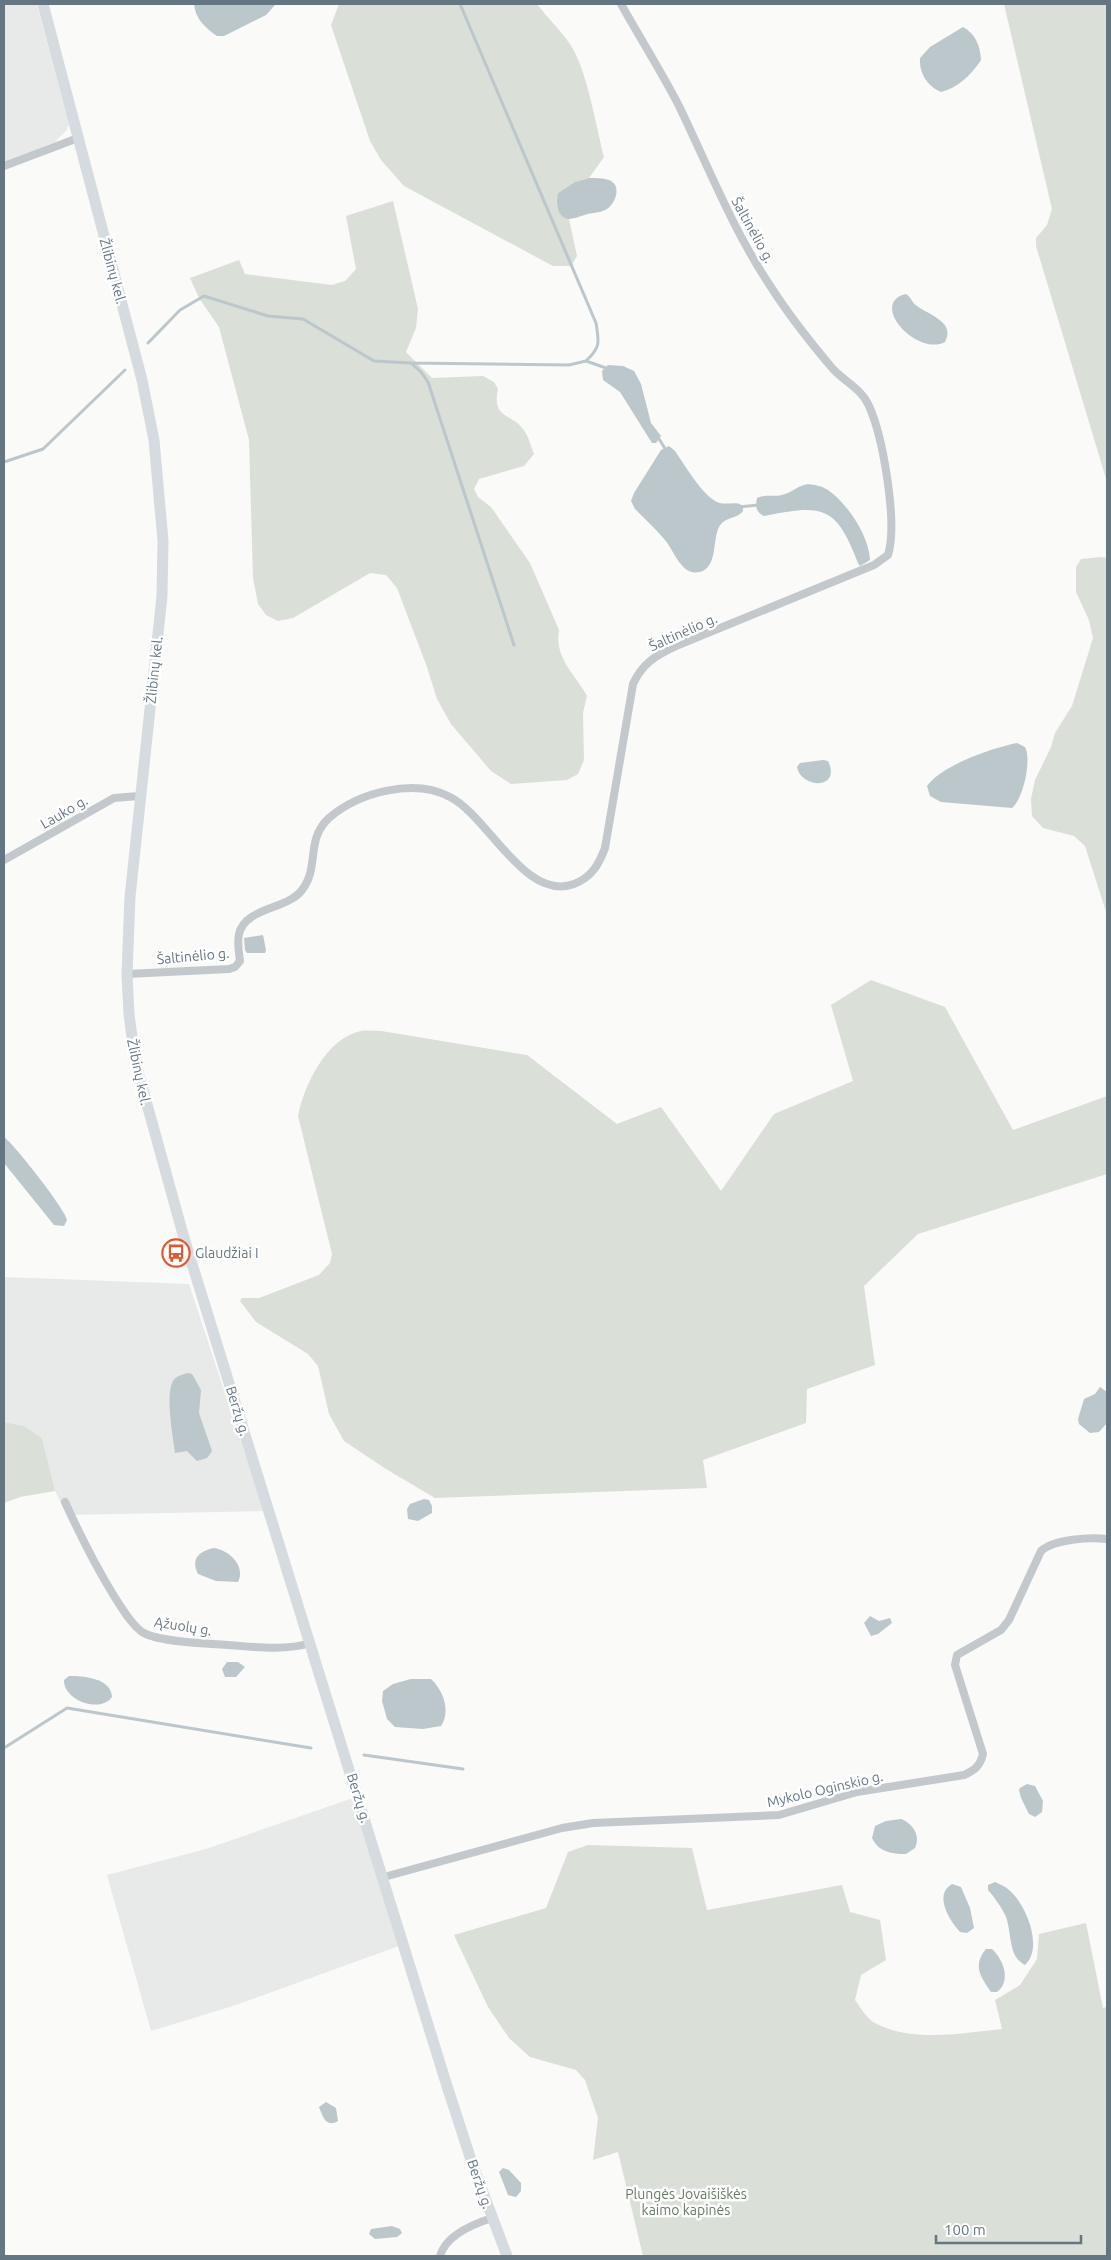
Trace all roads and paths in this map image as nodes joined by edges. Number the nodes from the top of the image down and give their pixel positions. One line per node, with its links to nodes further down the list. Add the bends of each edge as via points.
1 (43, 4): 3 (main road, Žlibinų kel.)
2 (621, 4): 7 (street, Šaltinėlio g., via 674,97 720,198 759,268 822,356 842,378 858,389 870,406 883,453 887,486 891,537 888,555 874,565 676,646 646,663 633,684 605,848 594,870 582,881 556,886 542,882 529,874 479,820 450,797 432,790 396,790 351,804 328,820 315,838 307,884 290,900 258,914 242,926 238,934 240,961 235,967)
3 (78, 138): 4 (street); 5 (main road, Žlibinų kel., via 142,380 154,440 160,496 162,596)
4 (4, 166)
5 (139, 796): 6 (street, Lauko g., via 114,798); 7 (main road, Žlibinų kel.)
6 (4, 860)
7 (127, 974): 8 (main road, Žlibinų kel., via 132,1038 141,1086)
8 (215, 1338): 11 (main road, Beržų g.)
9 (65, 1502): 11 (street, Ąžuolų g., via 87,1551 128,1617 142,1632 198,1644 292,1647)
10 (1107, 1539): 12 (street, Mykolo Oginskio g., via 1094,1537 1048,1545 1041,1551 1009,1620 1001,1630 957,1655 955,1665 983,1754 981,1763 964,1776 857,1792 779,1815 593,1823 562,1828)
11 (311, 1643): 12 (main road, Beržų g.)
12 (384, 1877): 13 (main road, Beržų g., via 447,2086)
13 (492, 2218): 14 (street, via 455,2236); 15 (main road, Beržų g.)
14 (440, 2256)
15 (507, 2256)

